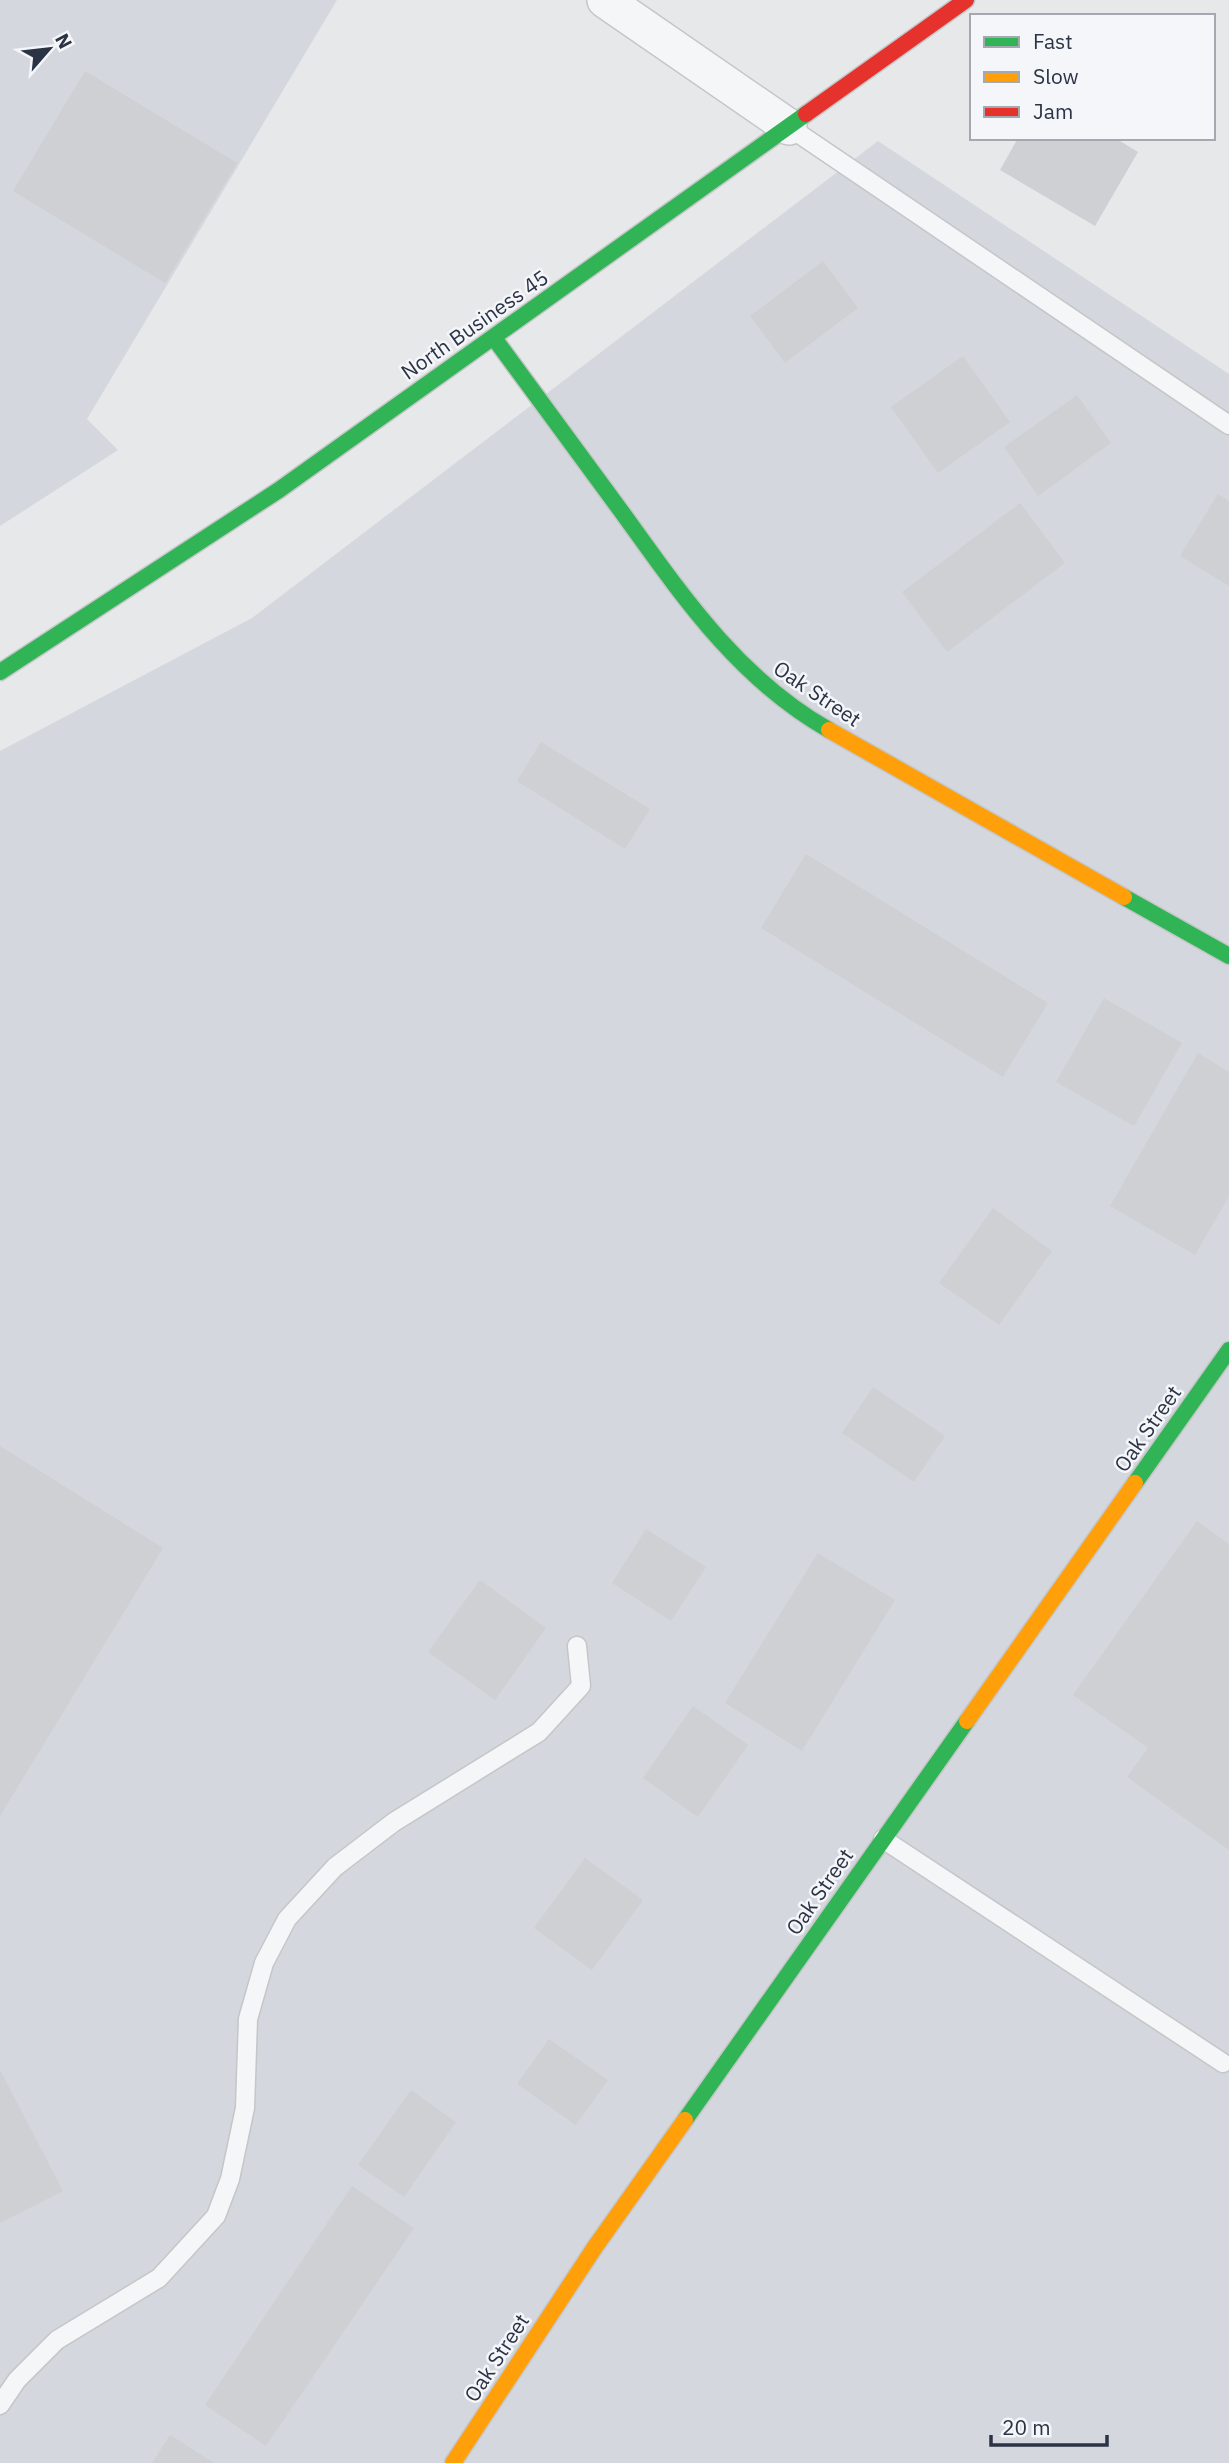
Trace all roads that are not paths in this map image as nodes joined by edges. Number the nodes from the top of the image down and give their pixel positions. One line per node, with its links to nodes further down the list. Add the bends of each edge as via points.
1 (604, 0): 3 (street)
2 (966, 0): 3 (street, North Business 45)
3 (789, 127): 4 (street, North Business 45); 5 (lane)
4 (494, 338): 6 (street, North Business 45, via 279,490); 7 (street, Oak Street, via 690,606 753,676 808,719)
5 (1229, 425)
6 (0, 671)
7 (1229, 956)
8 (1229, 1350): 10 (street, Oak Street)
9 (577, 1646): 12 (lane, via 582,1686 539,1732 394,1822 335,1867 287,1919 264,1963 248,2019 245,2108 230,2179 216,2216 159,2278 57,2340)
10 (883, 1839): 11 (lane); 13 (street, Oak Street, via 595,2247)
11 (1223, 2063)
12 (0, 2404)
13 (453, 2463)

